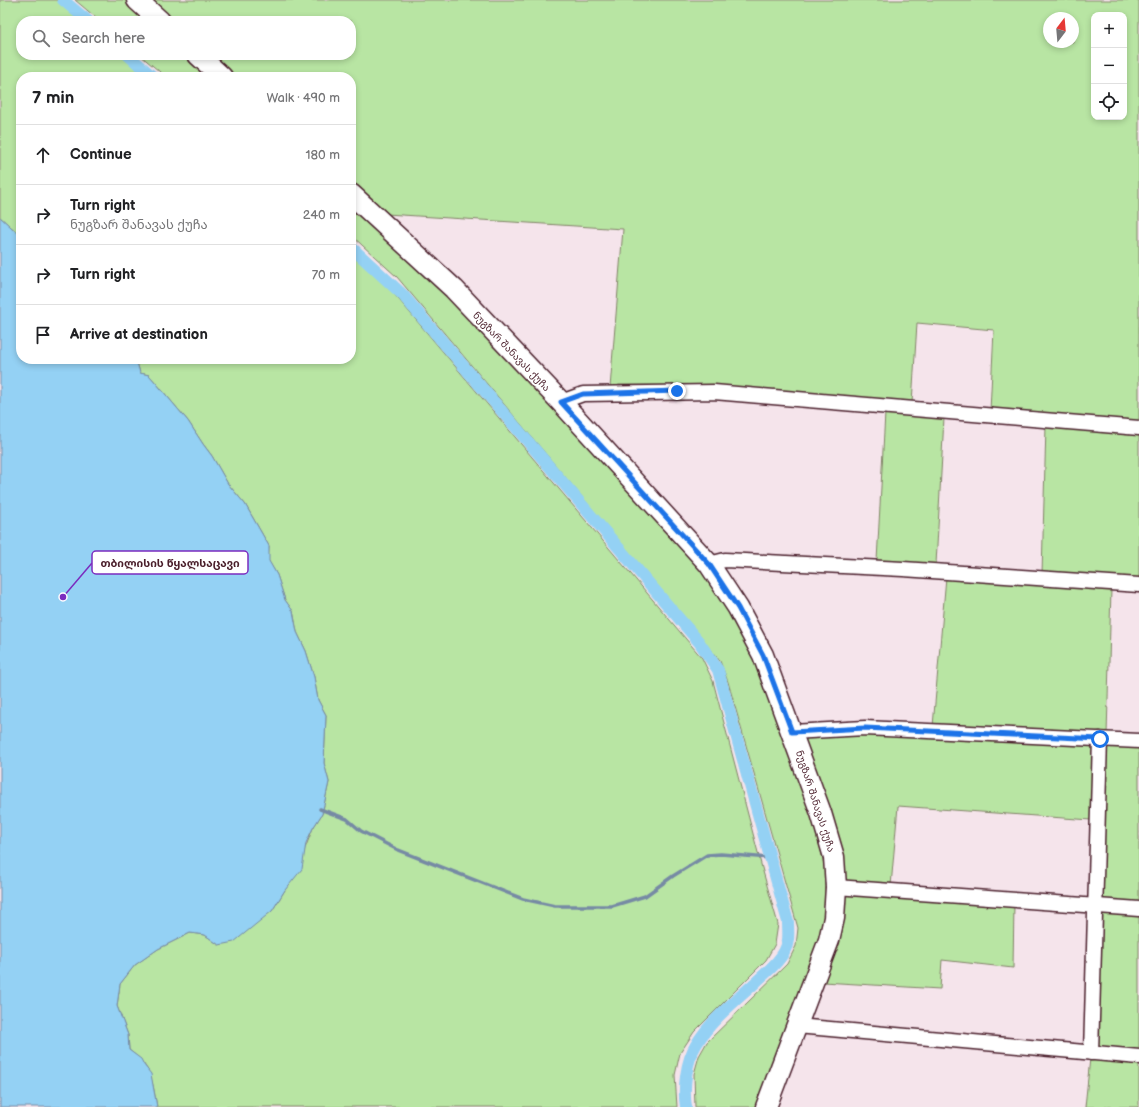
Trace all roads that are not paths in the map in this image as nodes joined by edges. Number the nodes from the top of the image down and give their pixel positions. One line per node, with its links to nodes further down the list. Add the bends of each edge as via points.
1 (137, 0): 2 (main road)
2 (155, 16)
3 (203, 60): 4 (main road)
4 (217, 72)
5 (356, 199): 6 (main road, ნუგზარ შანავას ქუჩა, via 454,289)
6 (561, 402): 7 (street, via 583,394 714,392); 8 (main road, ნუგზარ შანავას ქუჩა)
7 (1139, 428)
8 (709, 564): 9 (street, via 725,560); 10 (main road, ნუგზარ შანავას ქუჩა, via 738,608 763,655)
9 (1139, 585)
10 (792, 732): 11 (street, via 865,728); 13 (main road, ნუგზარ შანავას ქუჩა, via 828,834 834,857)
11 (1100, 739): 12 (street); 14 (street)
12 (1139, 741)
13 (836, 888): 14 (street); 16 (main road, ნუგზარ შანავას ქუჩა, via 834,918 828,940)
14 (1095, 906): 15 (street); 17 (street)
15 (1139, 909)
16 (797, 1026): 17 (street); 19 (main road, ნუგზარ შანავას ქუჩა)
17 (1092, 1053): 18 (street)
18 (1139, 1057)
19 (766, 1107)

